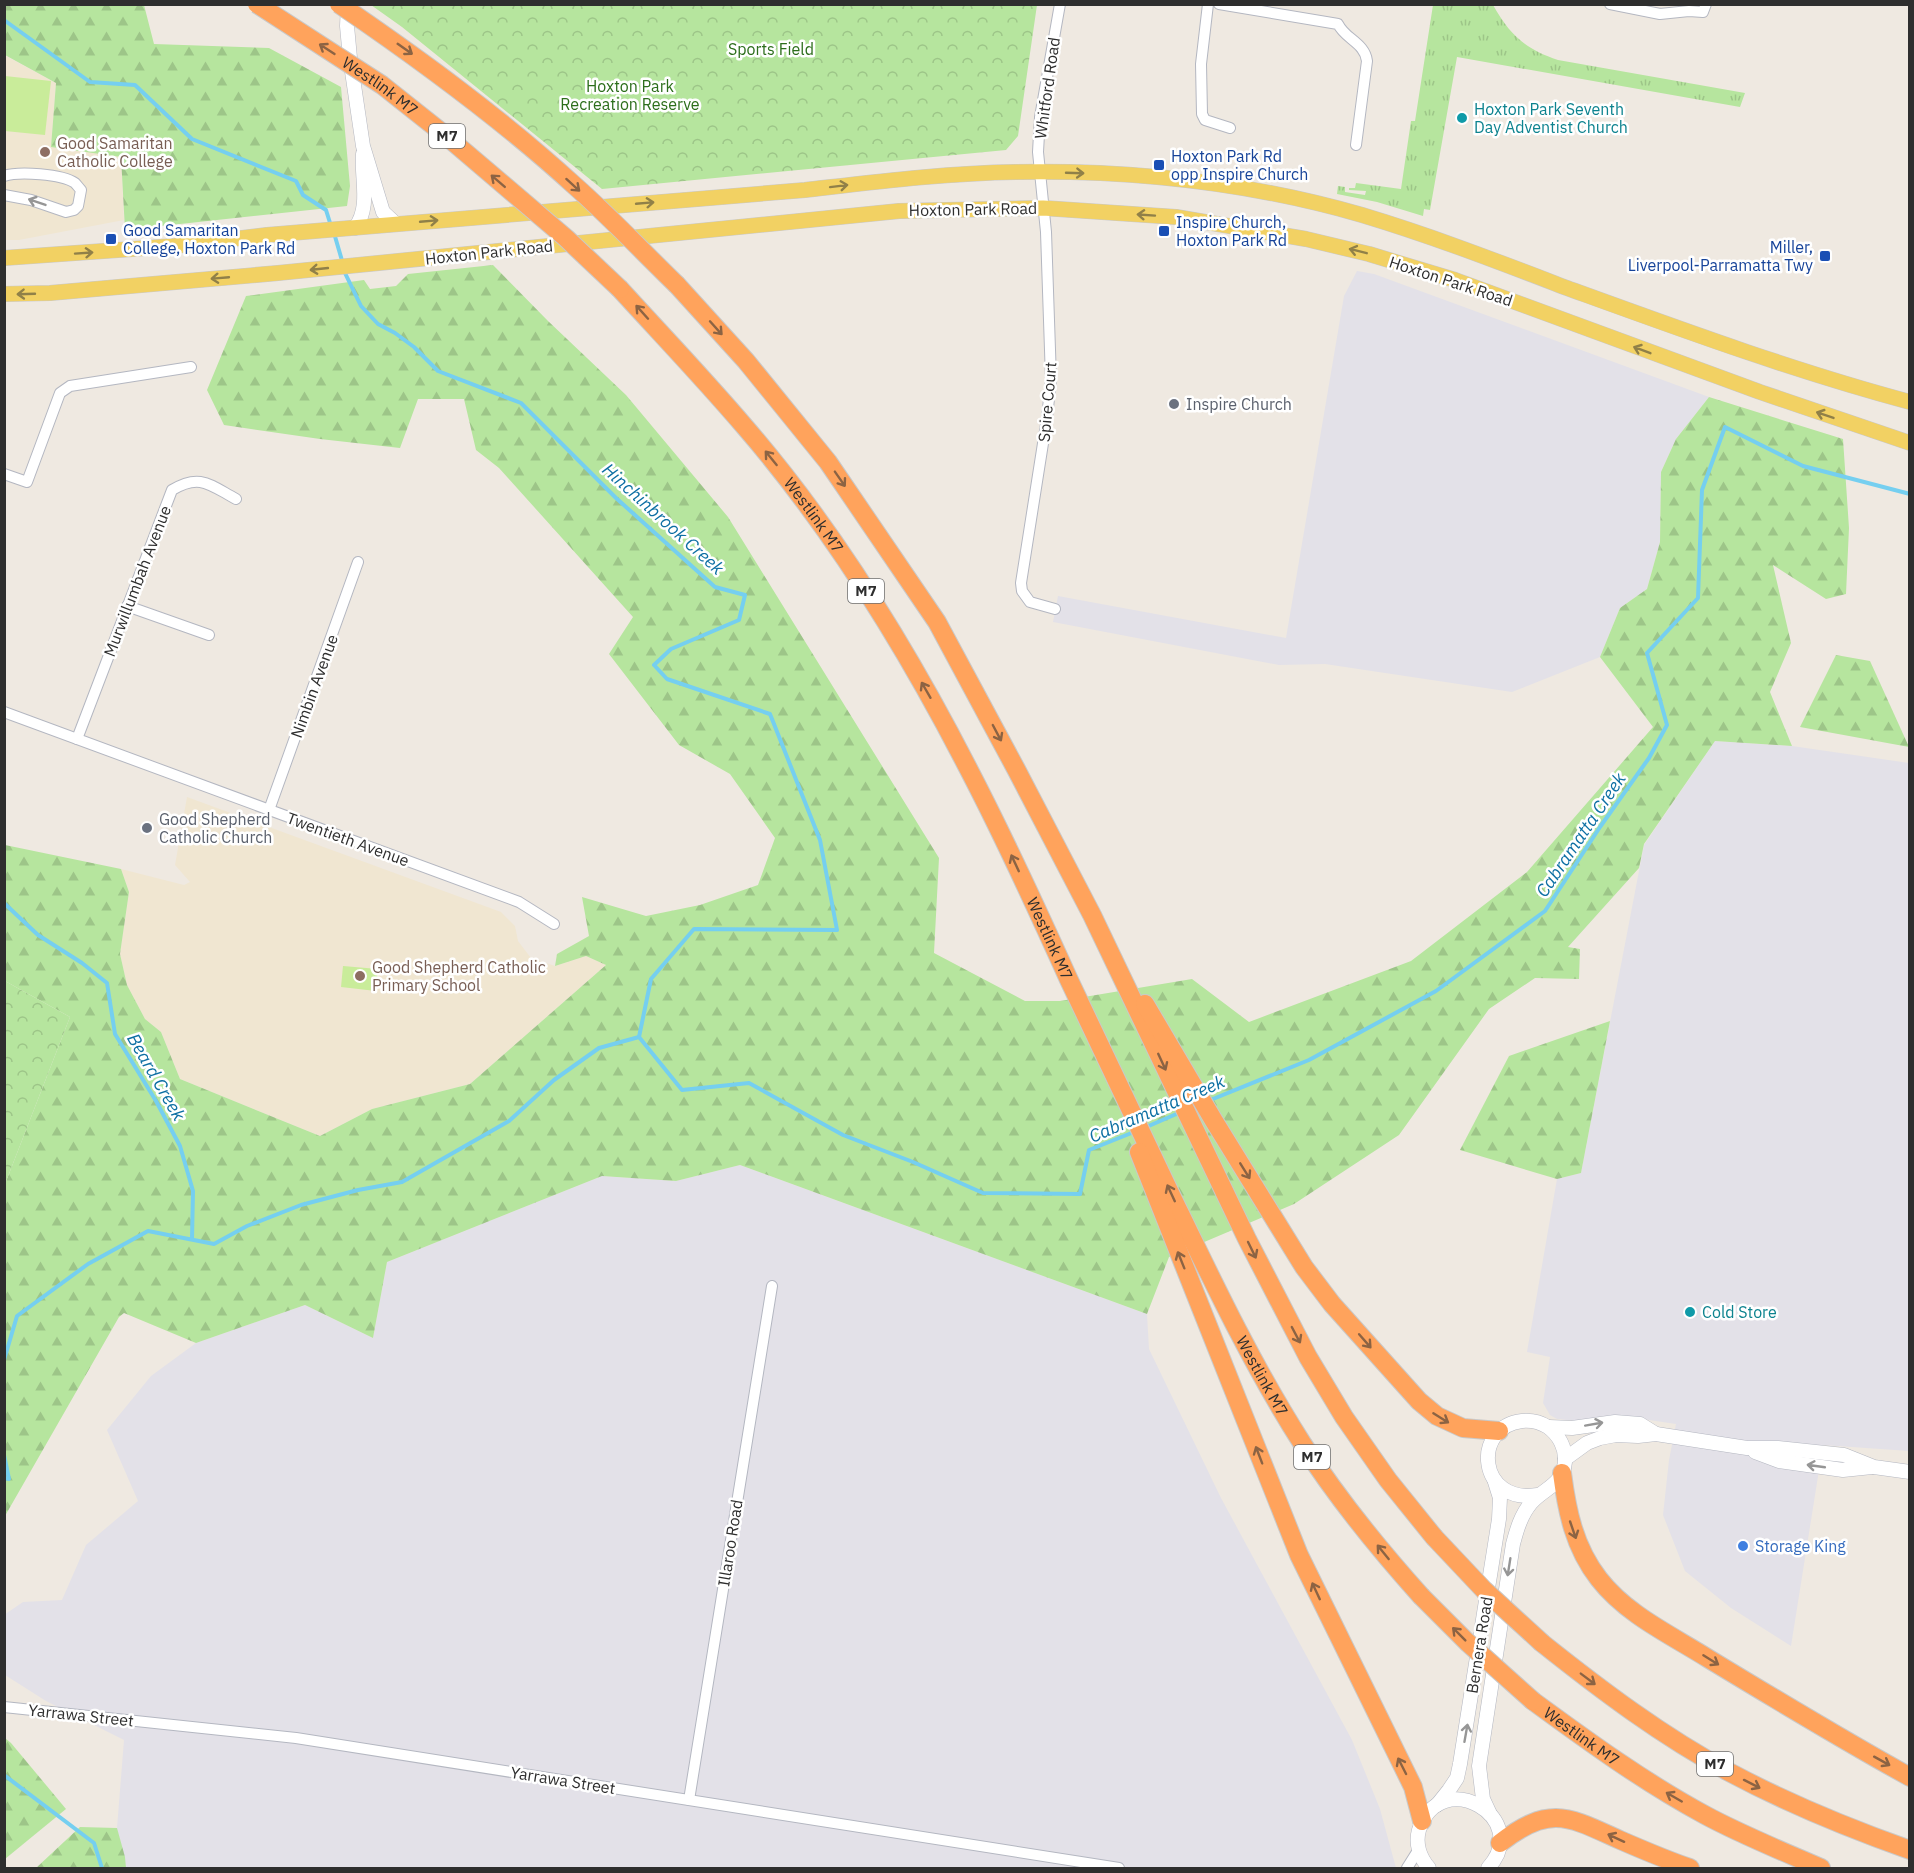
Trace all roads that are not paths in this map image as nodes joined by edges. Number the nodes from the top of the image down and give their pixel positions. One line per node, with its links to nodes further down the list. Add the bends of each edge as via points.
1 (257, 4): 34 (highway, Westlink M7 / M7, one-way to 1, bridge, via 938,710 833,540 746,427 620,289 566,238 391,92)
2 (339, 4): 32 (highway, M7, one-way to 32, bridge, via 494,116 575,186 677,285 746,361 828,462 937,622)
3 (348, 4): 11 (main road, via 350,58)
4 (1060, 4): 12 (street, Whitford Road, via 1040,117)
5 (1208, 4): 9 (street, via 1201,64 1202,114 1205,120)
6 (1220, 4): 10 (street, via 1338,24 1345,36 1359,45 1366,61)
7 (1610, 4): 8 (street, via 1660,14 1703,12)
8 (1706, 4)
9 (1230, 128)
10 (1356, 145)
11 (363, 146): 16 (main road, via 383,212); 17 (main road, via 365,208)
12 (1039, 172): 15 (street, Spire Court); 16 (main road, Hoxton Park Road, one-way to 12, via 892,180); 21 (main road, Hoxton Park Road, one-way to 21, via 1136,175 1202,183 1361,215 1775,361)
13 (4, 176): 14 (street, one-way to 14, via 59,177 76,183 81,190 78,206 66,212)
14 (4, 195)
15 (1043, 208): 19 (main road, Hoxton Park Road, one-way to 19, via 875,213 278,273); 22 (main road, Hoxton Park Road, one-way to 15, via 1455,280 1369,254 1305,238 1176,217); 27 (street, Spire Court, via 1051,379 1021,583 1030,602)
16 (396, 224): 17 (main road, Hoxton Park Road)
17 (352, 228): 18 (main road, Hoxton Park Road, one-way to 17)
18 (4, 258)
19 (4, 294)
20 (191, 367): 23 (street, via 70,386 60,393 27,482)
21 (1910, 402)
22 (1910, 443)
23 (4, 474)
24 (236, 499): 26 (street, Murwillumbah Avenue, via 202,481 185,482 172,490)
25 (358, 562): 31 (street, Nimbin Avenue)
26 (127, 606): 28 (street); 30 (street, Murwillumbah Avenue)
27 (1055, 609)
28 (209, 635)
29 (4, 712): 30 (street, Twentieth Avenue)
30 (77, 739): 31 (street, Twentieth Avenue)
31 (269, 810): 33 (street, Twentieth Avenue, via 519,902)
32 (1092, 915): 37 (highway, one-way to 37, via 1304,1267 1332,1304 1437,1416 1463,1428); 51 (highway, M7, one-way to 51, bridge, via 1308,1357 1388,1480 1434,1537 1542,1643 1638,1716 1729,1772 1807,1810)
33 (554, 924)
34 (1088, 1019): 48 (highway, one-way to 34, via 1413,1787 1295,1546); 57 (highway, Westlink M7 / M7, one-way to 34, bridge, via 1695,1809 1598,1749 1533,1701 1475,1650 1388,1558 1340,1498 1268,1388)
35 (772, 1286): 45 (street, Illaroo Road)
36 (1548, 1427): 37 (main road, via 1525,1420); 38 (main road, one-way to 38, via 1615,1422 1640,1424); 39 (main road, via 1561,1441)
37 (1499, 1431): 41 (main road, via 1488,1454)
38 (1656, 1434): 39 (main road, via 1600,1438 1587,1443); 40 (main road, via 1747,1449 1779,1461 1843,1470 1874,1467)
39 (1564, 1466): 42 (main road, via 1553,1487); 44 (highway, one-way to 44, via 1569,1518 1591,1568 1609,1591 1646,1620)
40 (1910, 1472)
41 (1494, 1479): 42 (main road, via 1513,1495); 46 (main road, Bernera Road, one-way to 41, via 1457,1778 1464,1744 1499,1519 1500,1498)
42 (1538, 1495): 47 (main road, Bernera Road, one-way to 47, via 1518,1524 1513,1544 1482,1745 1479,1777)
43 (4, 1707): 45 (street, Yarrawa Street, via 296,1738)
44 (1910, 1777)
45 (689, 1800): 52 (street, Yarrawa Street)
46 (1437, 1805): 47 (main road, via 1460,1799 1482,1806); 48 (main road, Bernera Road)
47 (1490, 1814): 49 (main road, Bernera Road)
48 (1422, 1821): 50 (main road)
49 (1500, 1843): 55 (main road); 56 (highway, one-way to 49, via 1571,1819 1540,1820)
50 (1419, 1849): 53 (street); 54 (main road)
51 (1910, 1850)
52 (1119, 1869)
53 (1407, 1869)
54 (1429, 1869)
55 (1488, 1869)
56 (1690, 1869)
57 (1821, 1869)

